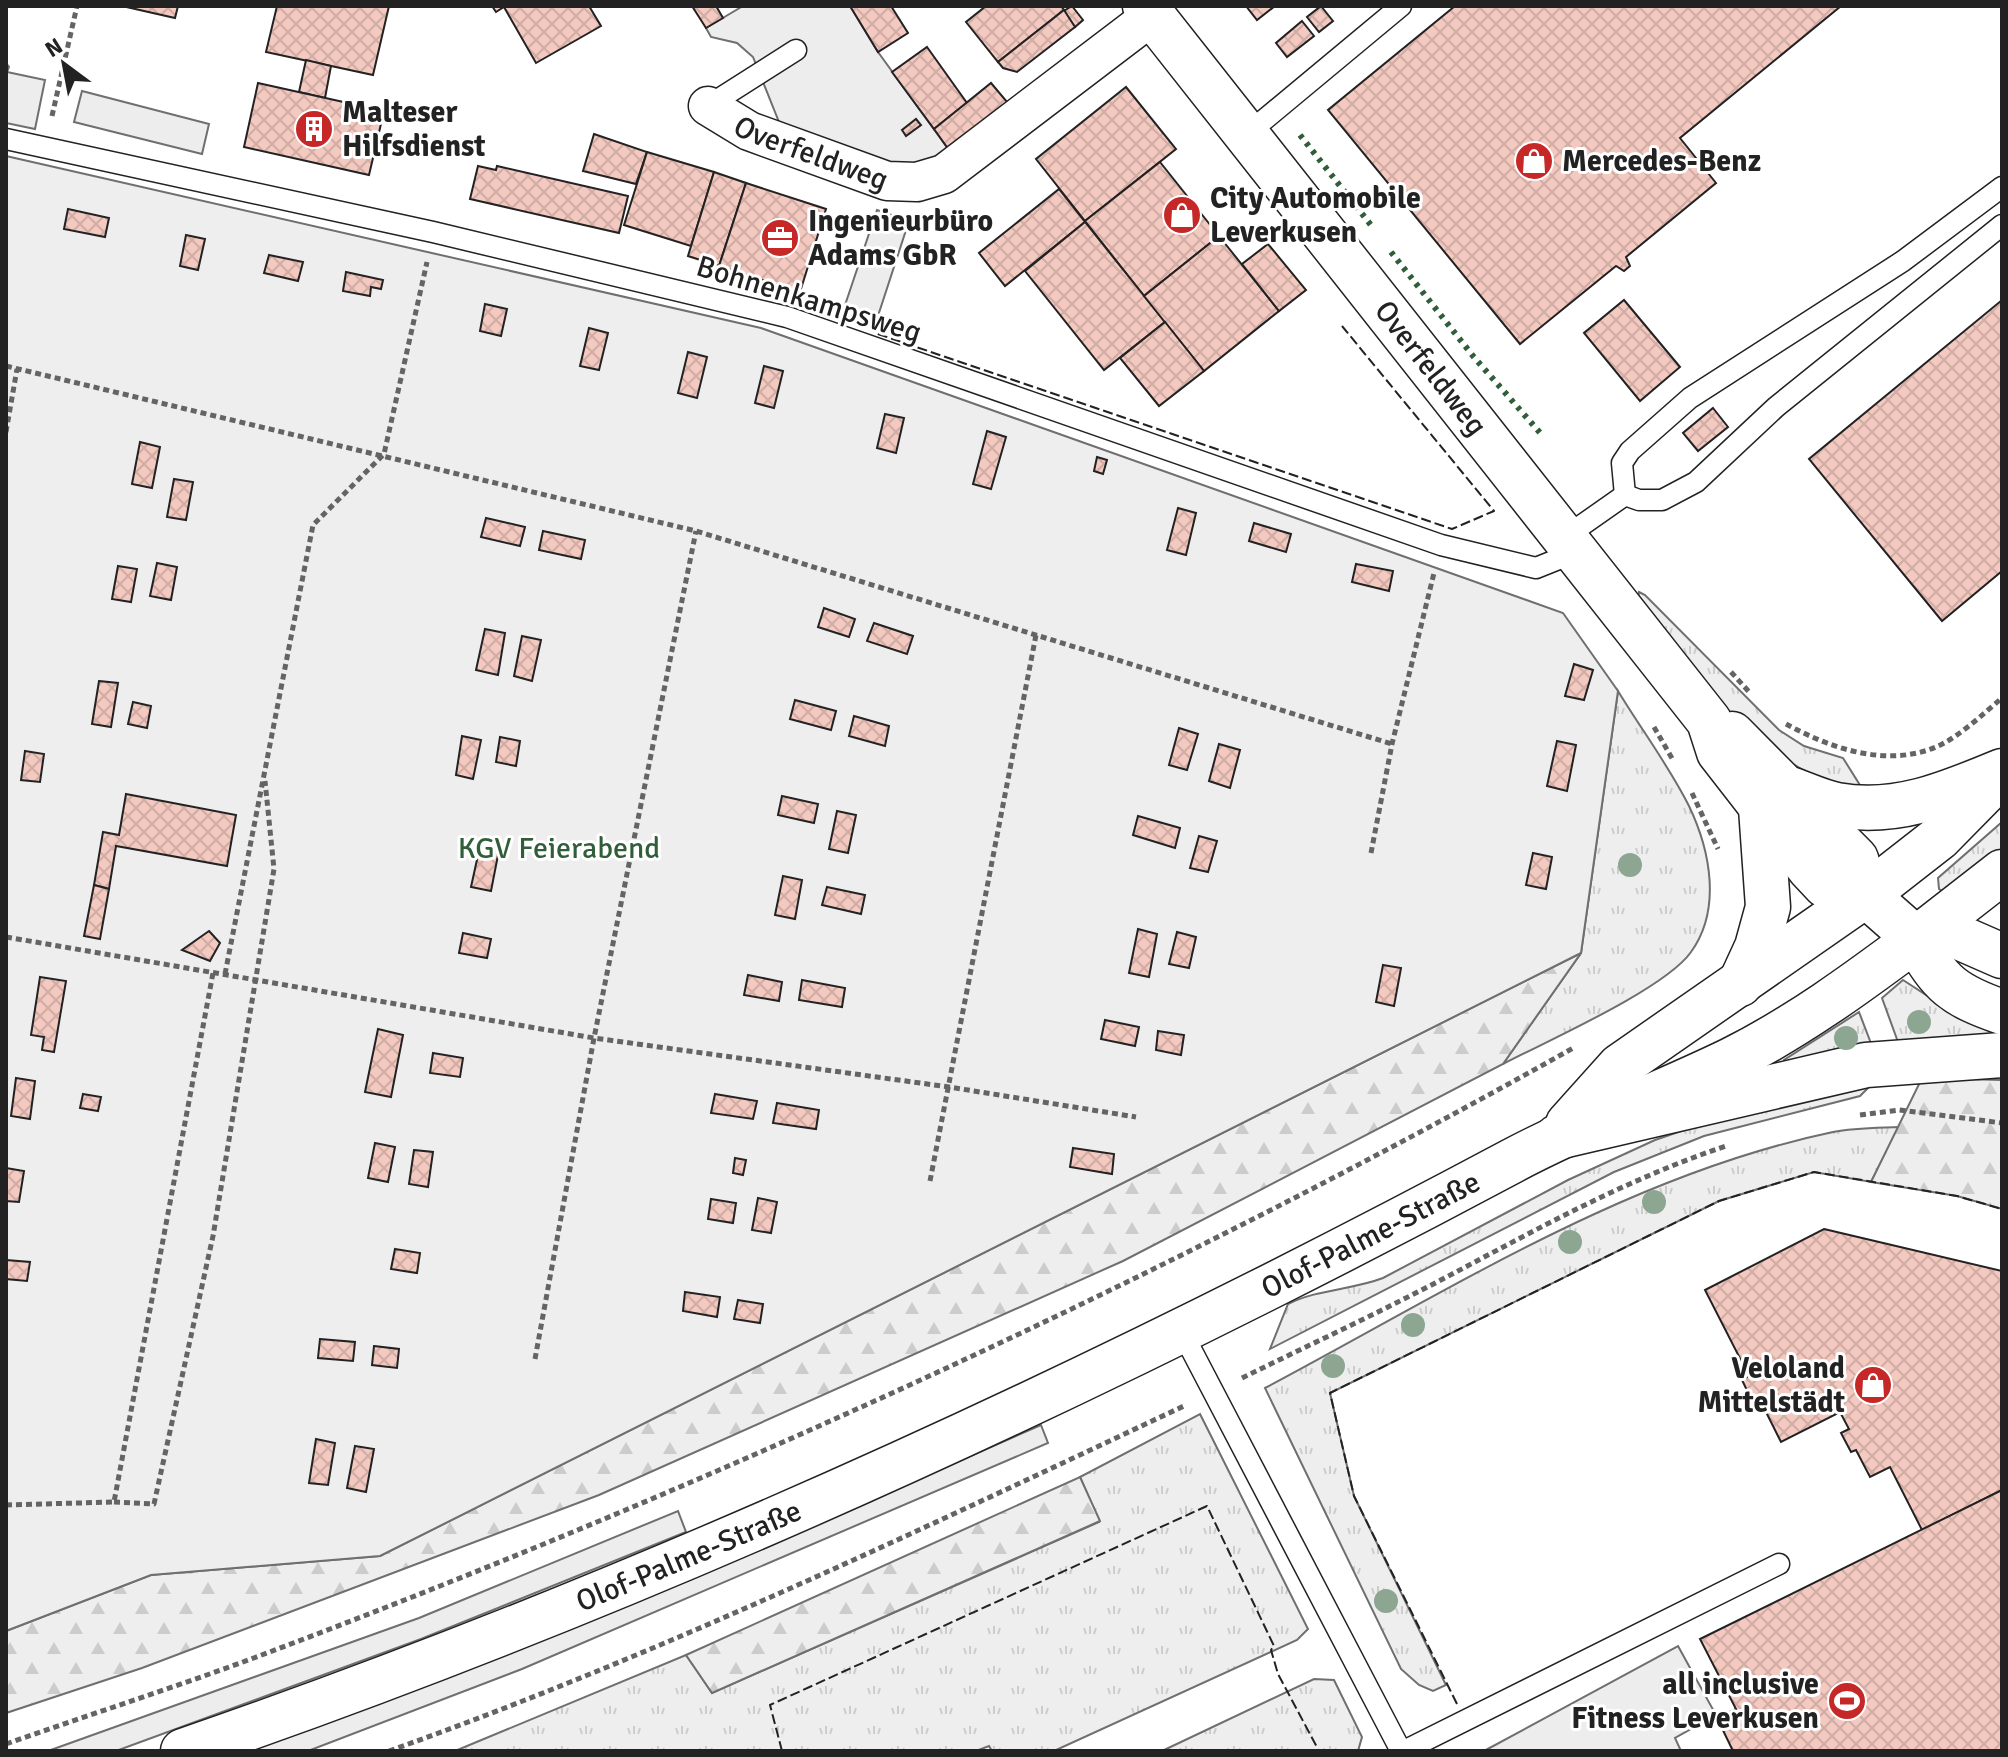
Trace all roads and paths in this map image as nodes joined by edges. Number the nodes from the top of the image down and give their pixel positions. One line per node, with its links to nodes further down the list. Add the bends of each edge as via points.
1 (77, 6): 8 (path)
2 (1401, 6): 6 (lane)
3 (1149, 11): 5 (street, Overfeldweg, via 944,174 917,182 864,174 749,131); 6 (main road, Overfeldweg)
4 (796, 50): 5 (lane)
5 (708, 106)
6 (1247, 134): 19 (main road, Overfeldweg)
7 (6, 139): 8 (lane, Bohnenkampsweg)
8 (45, 148): 11 (lane, Bohnenkampsweg)
9 (2002, 187): 16 (lane, via 1903,261 1690,398 1630,451 1622,463)
10 (2002, 225): 16 (lane, via 1776,407 1696,482 1662,500)
11 (433, 232): 15 (path); 18 (lane, Bohnenkampsweg, via 787,317)
12 (6, 366): 13 (path)
13 (17, 369): 14 (path); 15 (path)
14 (6, 432)
15 (384, 454): 17 (path); 28 (path, via 313,525)
16 (1625, 495): 19 (lane, Bohnenkampsweg)
17 (696, 531): 20 (path); 44 (path)
18 (1441, 545): 19 (lane, Bohnenkampsweg, via 1536,568); 26 (path)
19 (1570, 545): 31 (main road, Overfeldweg, via 1709,721 1719,752)
20 (1036, 635): 26 (path); 47 (path)
21 (1721, 661): 22 (path)
22 (1754, 697)
23 (2002, 698): 24 (path, via 1936,747 1886,756 1851,752 1813,739)
24 (1774, 714)
25 (1647, 715): 27 (path)
26 (1392, 744): 32 (path)
27 (1676, 766)
28 (264, 773): 40 (path); 41 (path, via 274,869)
29 (2002, 773): 31 (main road, via 1935,799 1883,808); 35 (main road, Olof-Palme-Straße, via 1939,838)
30 (1691, 791): 33 (path)
31 (1774, 798): 35 (main road, Overfeldweg, via 1856,859); 42 (main road, via 1768,907)
32 (1371, 853)
33 (1722, 861)
34 (2002, 872): 37 (main road, Olof-Palme-Straße)
35 (1866, 895): 37 (main road); 42 (main road, Olof-Palme-Straße)
36 (6, 937): 39 (path)
37 (1916, 939): 38 (main road, via 1954,935); 43 (main road, via 1944,985); 51 (main road, Olof-Palme-Straße, via 1838,997 1733,1059)
38 (2002, 956)
39 (213, 972): 40 (path); 57 (path)
40 (225, 974): 41 (path)
41 (255, 979): 44 (path); 57 (path, via 213,1236 154,1504)
42 (1740, 984): 51 (main road, Olof-Palme-Straße, via 1620,1066)
43 (2002, 1012)
44 (594, 1038): 47 (path); 55 (path)
45 (1582, 1043): 60 (path, via 1337,1175 974,1354 791,1437 250,1659)
46 (2002, 1055): 51 (main road, via 1877,1063)
47 (949, 1087): 49 (path); 53 (path)
48 (1846, 1116): 50 (path, via 1899,1110)
49 (1136, 1117)
50 (2002, 1123)
51 (1557, 1137): 54 (main road, Olof-Palme-Straße)
52 (1730, 1145): 56 (path, via 1660,1168 1580,1204 1436,1283)
53 (930, 1181)
54 (1182, 1332): 56 (lane); 61 (main road, Olof-Palme-Straße, via 1033,1404 694,1553 494,1635)
55 (535, 1359)
56 (1215, 1392): 62 (path, via 868,1555); 63 (lane)
57 (114, 1502): 58 (path)
58 (6, 1505)
59 (1779, 1564): 63 (lane)
60 (6, 1744)
61 (183, 1751)
62 (389, 1751)
63 (1403, 1751)

